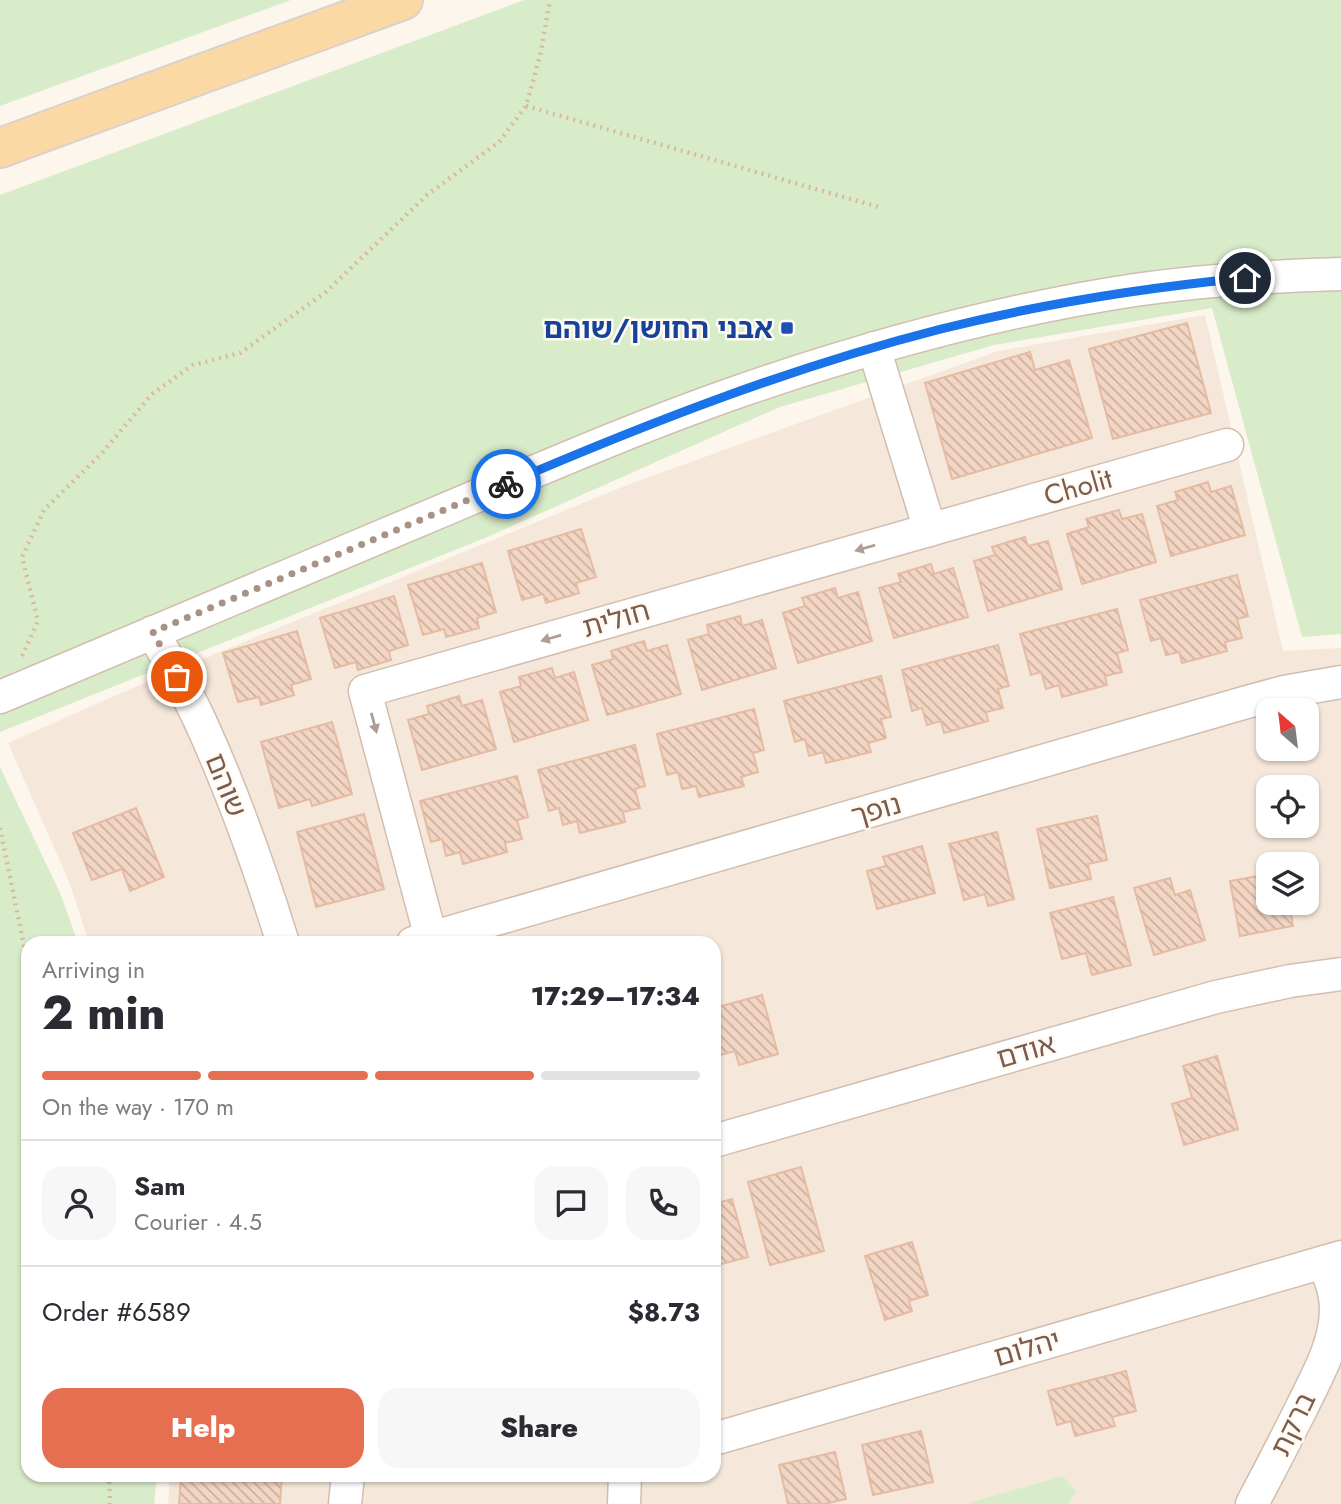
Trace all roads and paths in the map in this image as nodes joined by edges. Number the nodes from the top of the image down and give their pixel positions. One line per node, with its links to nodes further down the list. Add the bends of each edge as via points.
1 (403, 0): 4 (main road)
2 (550, 0): 3 (path)
3 (526, 106): 5 (path); 11 (path, via 499,142 427,195 326,292 240,353 193,365 152,394 102,453 44,510 22,557 38,621)
4 (0, 148)
5 (882, 208)
6 (1341, 274): 7 (street, via 1267,276 1136,290 1006,314)
7 (874, 348): 9 (street); 10 (street, via 741,390 628,433)
8 (1227, 445): 9 (street, Cholit)
9 (930, 530): 17 (street, חולית, one-way to 17, via 365,691)
10 (153, 632): 13 (street); 16 (street, שוהם, via 201,722)
11 (21, 658)
12 (1341, 682): 18 (street, נופך, via 1247,702)
13 (0, 697)
14 (0, 828): 15 (path)
15 (22, 936)
16 (281, 936)
17 (421, 936)
18 (439, 936)
19 (1341, 974): 20 (street, אודם, via 1216,997)
20 (721, 1139)
21 (1333, 1260): 22 (street, יהלום); 29 (street, ברקת, via 1332,1339)
22 (721, 1437)
23 (109, 1482): 26 (path)
24 (347, 1482): 27 (street)
25 (625, 1482): 28 (street)
26 (110, 1504)
27 (345, 1504)
28 (624, 1504)
29 (1252, 1504)

